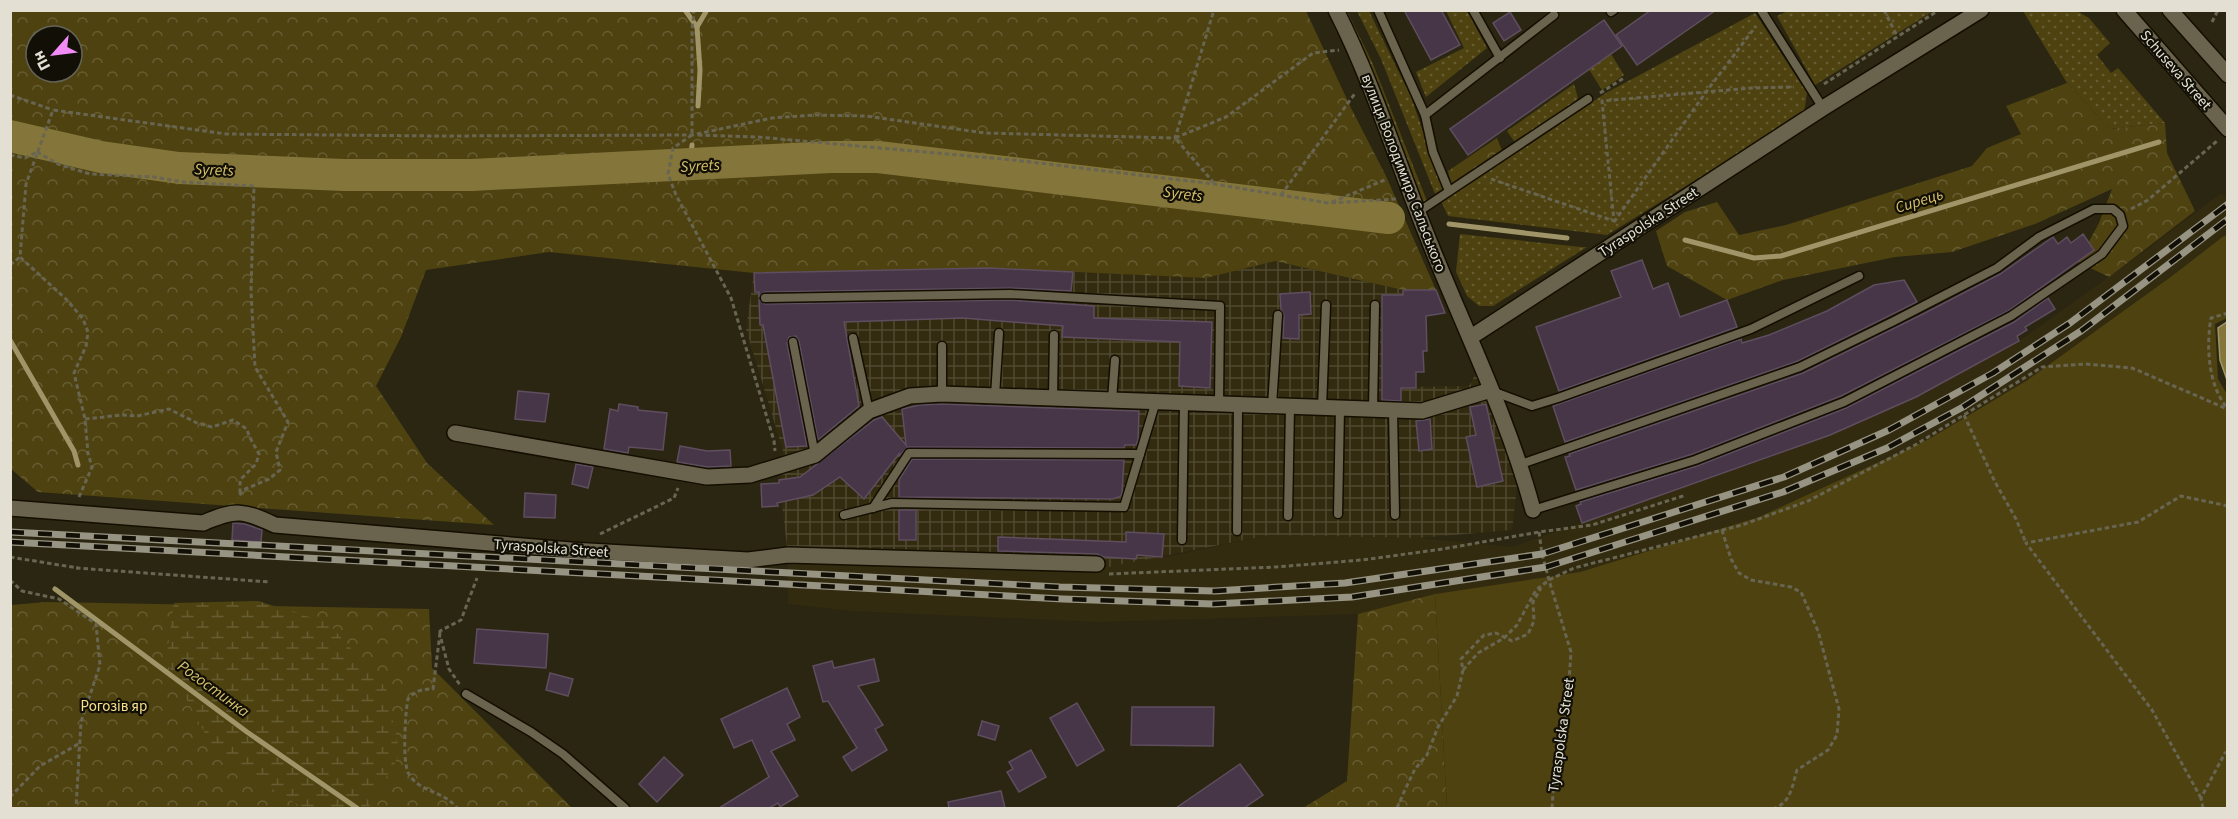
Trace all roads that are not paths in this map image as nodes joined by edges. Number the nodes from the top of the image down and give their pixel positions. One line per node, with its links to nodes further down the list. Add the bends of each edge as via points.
1 (1336, 10): 16 (street, вулиця Володимира Сальського, via 1355,48)
2 (1378, 10): 13 (lane)
3 (1473, 10): 9 (lane)
4 (1761, 10): 12 (lane)
5 (1981, 10): 12 (street, Tyraspolska Street)
6 (2124, 10): 14 (street, Schuseva Street)
7 (2170, 10): 10 (street)
8 (1554, 15): 9 (lane)
9 (1500, 58): 13 (lane)
10 (2228, 75)
11 (1588, 99): 15 (lane)
12 (1823, 108): 24 (street, Tyraspolska Street)
13 (1425, 115): 15 (lane, via 1433,152)
14 (2224, 134)
15 (1449, 191): 16 (lane)
16 (1418, 212): 24 (street, вулиця Володимира Сальського)
17 (1859, 276): 29 (lane, via 1750,328 1558,398 1532,406)
18 (765, 298): 36 (lane, via 1010,294 1220,306)
19 (1326, 305): 40 (lane)
20 (1375, 305): 42 (lane)
21 (1278, 315): 38 (lane)
22 (999, 333): 31 (lane)
23 (1054, 335): 32 (lane)
24 (1471, 337): 29 (street)
25 (853, 338): 44 (lane)
26 (794, 342): 47 (lane)
27 (942, 346): 30 (lane)
28 (1115, 360): 33 (lane)
29 (1491, 390): 43 (street, via 1422,411); 48 (street)
30 (942, 394): 31 (street); 44 (street, via 910,396)
31 (995, 396): 32 (street)
32 (1053, 398): 33 (street)
33 (1112, 400): 34 (street)
34 (1156, 401): 35 (street); 46 (lane)
35 (1184, 402): 36 (street); 57 (lane)
36 (1219, 404): 37 (street)
37 (1238, 405): 38 (street); 56 (lane)
38 (1272, 406): 39 (street)
39 (1290, 406): 40 (street); 55 (lane)
40 (1322, 408): 41 (street)
41 (1340, 408): 42 (street); 52 (lane)
42 (1373, 410): 43 (street)
43 (1393, 410): 54 (lane)
44 (869, 411): 47 (street)
45 (455, 434): 47 (street, via 707,477 750,475)
46 (1140, 454): 49 (lane, via 909,453); 49 (lane, via 1124,507 892,503)
47 (814, 455)
48 (1521, 464): 51 (street); 51 (lane, via 1800,367 1997,268 2039,237 2094,209 2113,209 2120,215 2123,226 2116,238 2102,254 2072,275 2011,316 1844,402 1695,460)
49 (873, 507): 53 (lane)
50 (10, 508): 58 (street, Tyraspolska Street, via 203,522 228,512 250,513 275,525 583,551 748,560 788,555)
51 (1533, 510)
52 (1338, 514)
53 (844, 515)
54 (1395, 515)
55 (1288, 516)
56 (1237, 531)
57 (1182, 540)
58 (1102, 569)
59 (466, 694): 60 (lane, via 563,754)
60 (625, 808)

